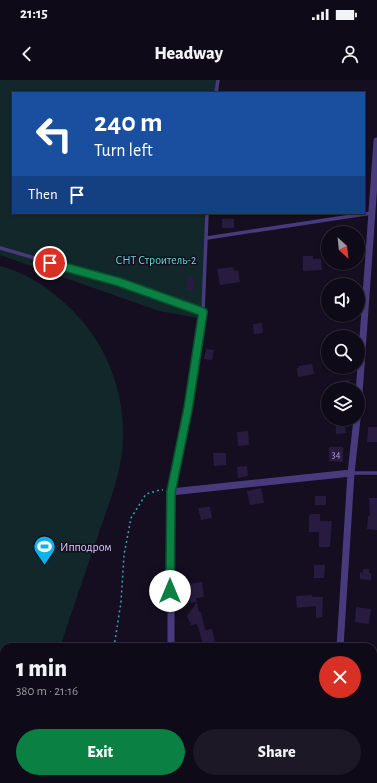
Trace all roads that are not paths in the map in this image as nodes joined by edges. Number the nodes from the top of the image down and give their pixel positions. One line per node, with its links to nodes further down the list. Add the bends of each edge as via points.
1 (218, 80): 2 (lane)
2 (216, 92)
3 (377, 141): 4 (street)
4 (375, 204): 5 (street)
5 (372, 213): 7 (lane); 10 (street)
6 (207, 214): 7 (lane)
7 (207, 238): 9 (lane)
8 (0, 248): 9 (lane, via 119,282)
9 (203, 312): 14 (street, via 188,409)
10 (360, 382)
11 (356, 426): 12 (street)
12 (351, 473): 13 (lane); 14 (street); 16 (street)
13 (377, 473)
14 (171, 492): 15 (street)
15 (170, 643)
16 (340, 643)

